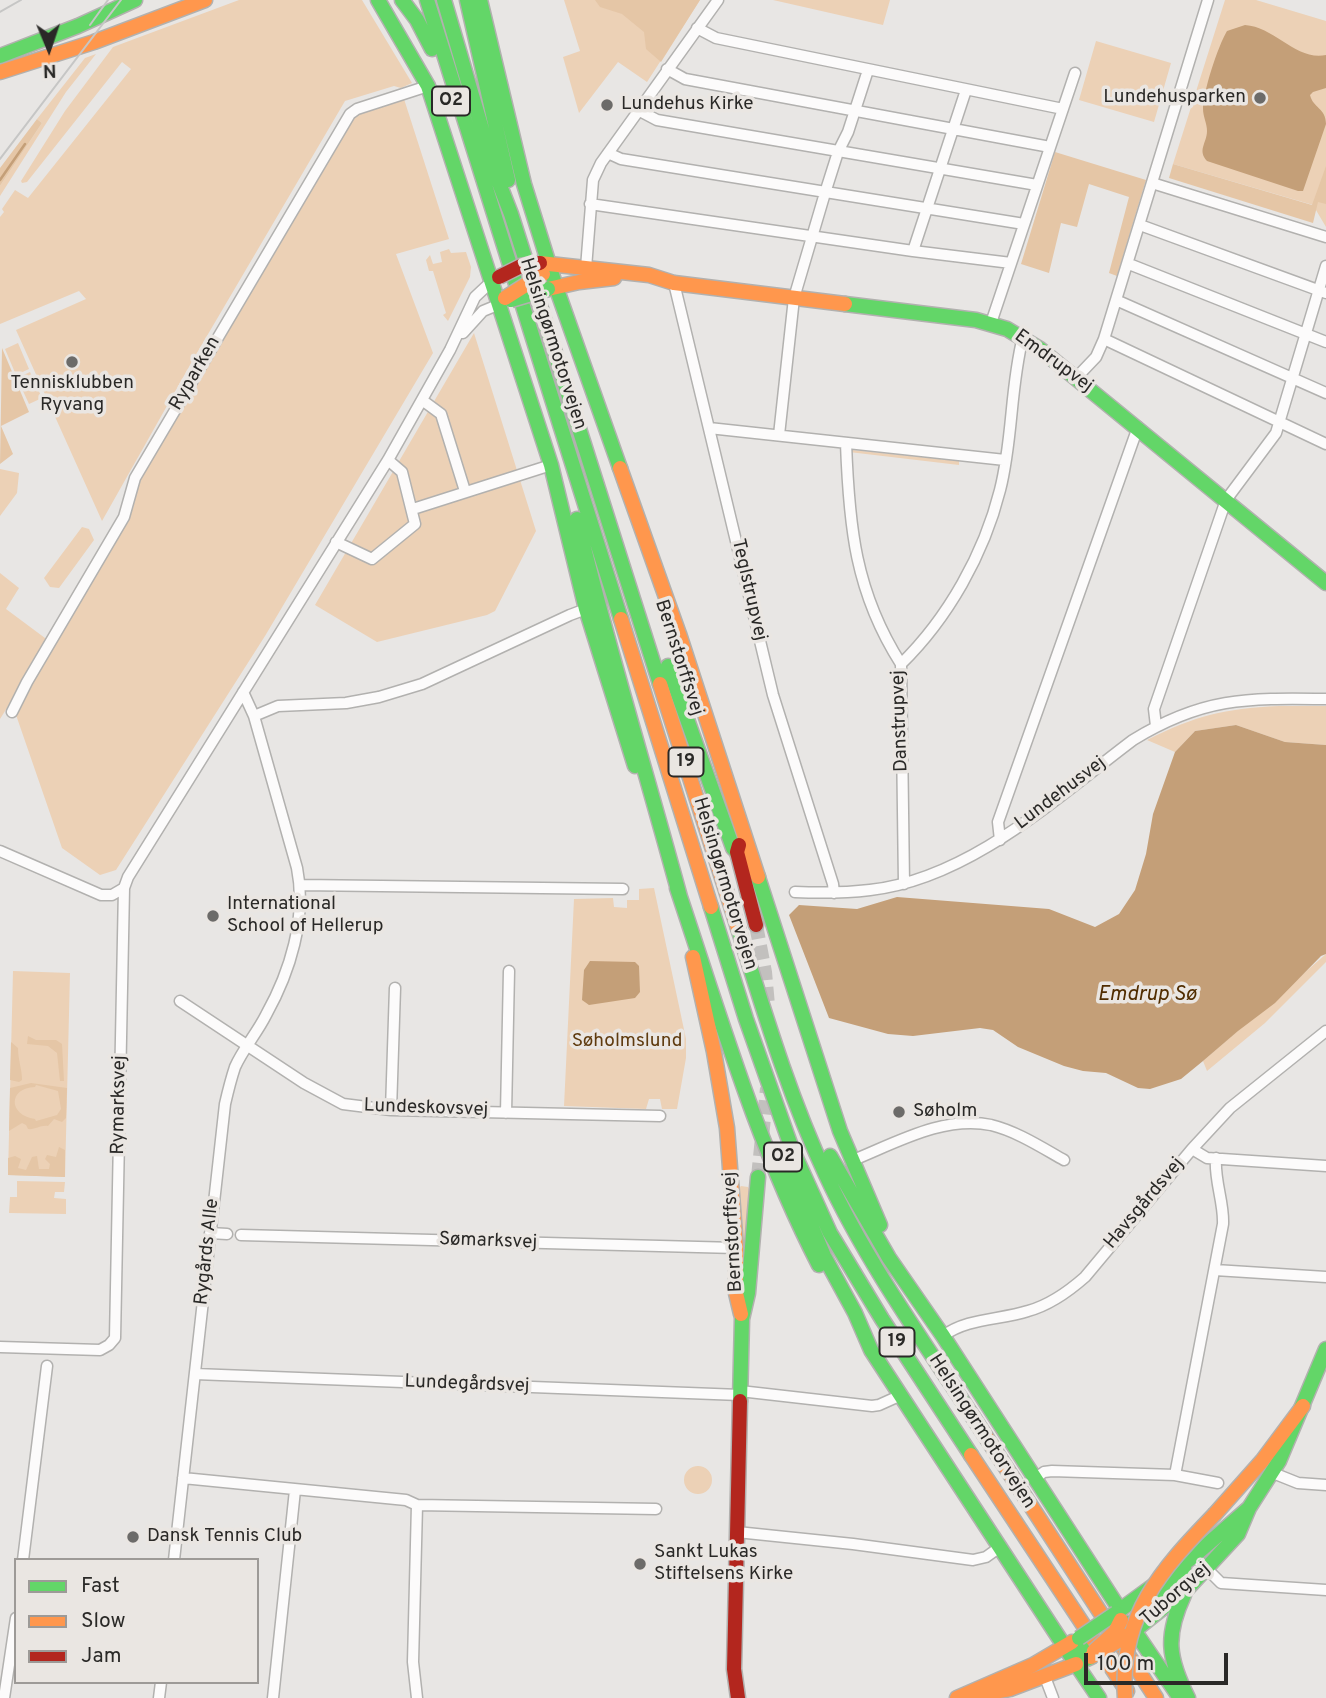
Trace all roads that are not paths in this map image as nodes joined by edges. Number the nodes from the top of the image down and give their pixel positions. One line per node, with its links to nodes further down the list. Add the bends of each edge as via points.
1 (135, 0): 12 (main road)
2 (205, 0): 15 (main road)
3 (378, 0): 17 (main road)
4 (401, 0): 31 (main road, O2, via 434,54)
5 (427, 0): 31 (main road, Helsingørmotorvejen / 19)
6 (444, 0): 33 (main road, Helsingørmotorvejen / 19)
7 (467, 0): 33 (main road, O2, via 507,167)
8 (480, 0): 41 (main road)
9 (718, 0): 11 (street)
10 (1208, 0): 27 (street)
11 (701, 31): 13 (street); 14 (street)
12 (0, 56)
13 (667, 69): 20 (street); 21 (street, via 685,79)
14 (868, 70): 18 (street); 21 (street)
15 (0, 72)
16 (1075, 73): 19 (street)
17 (428, 86): 44 (main road); 83 (street, Ryparken, via 350,114 135,478 124,517)
18 (966, 90): 19 (street); 22 (street)
19 (1063, 109): 23 (street)
20 (638, 110): 24 (street, via 657,120); 25 (street)
21 (855, 110): 22 (street); 24 (street)
22 (953, 129): 23 (street); 26 (street)
23 (1050, 147): 28 (street)
24 (838, 152): 26 (street); 29 (street)
25 (608, 153): 29 (street, via 621,159); 30 (street, via 593,180)
26 (940, 168): 28 (street); 32 (street)
27 (1152, 183): 35 (street); 37 (street)
28 (1037, 185): 34 (street)
29 (825, 193): 32 (street); 36 (street)
30 (590, 204): 36 (street); 43 (street)
31 (490, 207): 63 (main road, Helsingørmotorvejen / 19)
32 (927, 209): 34 (street); 38 (street)
33 (511, 214): 77 (main road, Helsingørmotorvejen / 19)
34 (1024, 224): 39 (street)
35 (1140, 225): 40 (street); 48 (street)
36 (811, 235): 38 (street); 49 (street)
37 (1326, 237)
38 (913, 251): 39 (street)
39 (1011, 263): 52 (street)
40 (1129, 264): 50 (street); 53 (street)
41 (544, 266): 43 (main road, Emdrupvej); 44 (main road, Emdrupvej, bridge, via 521,266); 47 (main road); 51 (main road, bridge, via 534,282 513,290)
42 (1326, 266): 48 (street)
43 (586, 268): 45 (main road); 46 (main road, Emdrupvej, via 657,276)
44 (495, 279): 51 (main road); 57 (street, via 475,296)
45 (579, 282): 46 (main road, Emdrupvej, via 610,278); 47 (main road, Emdrupvej)
46 (674, 283): 49 (main road, Emdrupvej); 65 (street, Teglstrupvej)
47 (552, 288): 51 (main road, Emdrupvej, bridge); 72 (main road)
48 (1322, 291): 53 (street)
49 (794, 298): 52 (main road, Emdrupvej); 66 (street)
50 (1116, 300): 55 (street); 59 (street)
51 (504, 301): 57 (street, via 475,318); 71 (main road)
52 (991, 323): 54 (main road, Emdrupvej)
53 (1307, 334): 56 (street); 59 (street)
54 (1023, 337): 58 (main road, Emdrupvej); 70 (street)
55 (1104, 339): 58 (street, via 1097,355); 62 (street)
56 (1326, 342)
57 (450, 350): 61 (street)
58 (1076, 378): 64 (main road, Emdrupvej)
59 (1293, 379): 60 (street); 62 (street)
60 (1326, 393)
61 (422, 400): 69 (street); 73 (street, via 441,414)
62 (1280, 422): 68 (street); 74 (street)
63 (559, 425): 95 (main road, via 594,595); 97 (main road, Helsingørmotorvejen / 19)
64 (1138, 427): 74 (main road, Emdrupvej); 86 (street, via 999,822)
65 (709, 428): 66 (street); 94 (street, Teglstrupvej, via 773,695)
66 (779, 435): 67 (street)
67 (846, 443): 70 (street); 80 (street, Danstrupvej, via 851,532 861,577)
68 (1326, 444)
69 (388, 460): 75 (street, via 402,472); 76 (street)
70 (1005, 460): 80 (street, via 987,527 959,589 939,621)
71 (551, 465): 73 (street); 79 (main road)
72 (621, 470): 88 (main road, Bernstorffsvej); 110 (main road)
73 (465, 491): 75 (street)
74 (1226, 500): 78 (main road, Emdrupvej); 85 (street, via 1154,709)
75 (413, 509): 76 (street, via 415,524 372,559)
76 (336, 542): 81 (street)
77 (617, 546): 88 (main road, via 651,619); 99 (main road, Helsingørmotorvejen / 19)
78 (1326, 583)
79 (586, 609): 84 (street, via 422,684 346,703 278,706); 95 (main road)
80 (901, 664): 89 (street, Danstrupvej)
81 (243, 692): 84 (street, Rygårds Alle); 91 (street)
82 (1326, 699): 85 (street, Lundehusvej, via 1238,700 1184,713)
83 (12, 712)
84 (254, 716): 90 (street, Rygårds Alle)
85 (1156, 726): 86 (street, Lundehusvej)
86 (1000, 839): 89 (street, Lundehusvej, via 966,860)
87 (0, 851): 91 (street, via 102,895)
88 (737, 852): 96 (main road, Bernstorffsvej)
89 (904, 884): 94 (street, Lundehusvej)
90 (300, 885): 92 (street); 103 (street, Rygårds Alle, via 290,959)
91 (124, 888): 121 (street, Rymarksvej, via 115,1338 100,1350)
92 (623, 889)
93 (795, 892): 94 (street, Lundehusvej)
94 (834, 893)
95 (680, 897): 116 (main road, Bernstorffsvej, via 721,1089); 123 (main road, via 779,1185 833,1292)
96 (756, 925)
97 (726, 953): 123 (main road, O2, via 772,1128 824,1256); 164 (main road, Helsingørmotorvejen / 19, via 768,1085 830,1233)
98 (509, 971): 105 (street)
99 (754, 980): 120 (main road, O2, via 848,1190); 165 (main road, Helsingørmotorvejen / 19, via 801,1117 855,1234)
100 (395, 988): 104 (street)
101 (180, 1001): 103 (street, Lundeskovsvej)
102 (1326, 1031): 107 (street, Havsgårdsvej, via 1230,1108)
103 (248, 1045): 104 (street, Lundeskovsvej, via 343,1104); 113 (street, Rygårds Alle, via 236,1065 225,1104)
104 (391, 1110): 105 (street, Lundeskovsvej)
105 (506, 1113): 106 (street, Lundeskovsvej)
106 (660, 1116)
107 (1192, 1149): 108 (street); 120 (street, Havsgårdsvej, via 1069,1292 1027,1312 957,1326)
108 (1216, 1158): 111 (street); 117 (street, via 1223,1210)
109 (1064, 1160): 110 (street, via 1012,1132 969,1124 940,1126)
110 (851, 1161): 120 (main road, via 894,1254)
111 (1326, 1166)
112 (758, 1177): 119 (main road, Bernstorffsvej)
113 (210, 1233): 114 (street); 125 (street, Rygårds Alle)
114 (227, 1234)
115 (241, 1235): 116 (street, Sømarksvej)
116 (736, 1248): 119 (main road, Bernstorffsvej, via 736,1293)
117 (1215, 1270): 118 (street); 131 (street)
118 (1326, 1277)
119 (742, 1319): 127 (main road, Bernstorffsvej)
120 (943, 1336): 133 (main road, O2)
121 (0, 1347)
122 (1326, 1349): 126 (main road, Tuborgvej)
123 (871, 1350): 128 (main road, O2)
124 (47, 1366): 143 (street)
125 (195, 1374): 127 (street, Lundegårdsvej); 132 (street, Rygårds Alle)
126 (1321, 1377): 129 (main road, Tuborgvej)
127 (740, 1393): 128 (street, Lundegårdsvej, via 872,1406); 140 (main road, Bernstorffsvej)
128 (899, 1396): 141 (main road, O2)
129 (1303, 1406): 130 (main road, Tuborgvej); 163 (main road, bridge, via 1262,1461 1169,1565 1140,1610 1124,1662)
130 (1273, 1473): 135 (street, via 1298,1483); 138 (main road, Tuborgvej)
131 (1175, 1475): 133 (street, via 1052,1471); 134 (street)
132 (183, 1478): 136 (street); 144 (street, Rygårds Alle)
133 (1034, 1479): 148 (main road, O2)
134 (1218, 1483)
135 (1326, 1485)
136 (295, 1490): 137 (street, via 406,1500); 156 (street)
137 (417, 1505): 139 (street); 157 (street, via 413,1662)
138 (1249, 1508): 142 (main road, Tuborgvej); 145 (main road, Tuborgvej, via 1238,1534)
139 (656, 1509)
140 (737, 1532): 141 (street, via 973,1560); 153 (main road, Bernstorffsvej)
141 (1000, 1547): 151 (main road, O2)
142 (1194, 1556): 145 (street); 148 (main road, Tuborgvej)
143 (23, 1558)
144 (174, 1558)
145 (1207, 1570): 146 (main road, Tuborgvej); 147 (street, via 1222,1583)
146 (1188, 1588): 150 (main road, Tuborgvej); 167 (main road, via 1172,1623 1169,1650)
147 (1326, 1590)
148 (1120, 1615): 150 (main road); 152 (main road, Tuborgvej, bridge); 152 (main road, bridge, via 1115,1632)
149 (14, 1631): 155 (street)
150 (1132, 1632): 152 (main road, Tuborgvej, bridge); 166 (main road)
151 (1065, 1647): 152 (main road, Tuborgvej); 152 (main road, O2); 160 (main road, Tuborgvej)
152 (1085, 1653): 154 (main road, Tuborgvej); 162 (main road)
153 (734, 1669): 158 (main road, Bernstorffsvej); 159 (main road, Bernstorffsvej)
154 (1045, 1677): 160 (main road, Tuborgvej, via 990,1695); 161 (street)
155 (4, 1698)
156 (273, 1698)
157 (417, 1698)
158 (727, 1698)
159 (738, 1698)
160 (959, 1698)
161 (1053, 1698)
162 (1099, 1698)
163 (1125, 1698)
164 (1131, 1698)
165 (1156, 1698)
166 (1180, 1698)
167 (1188, 1698)

